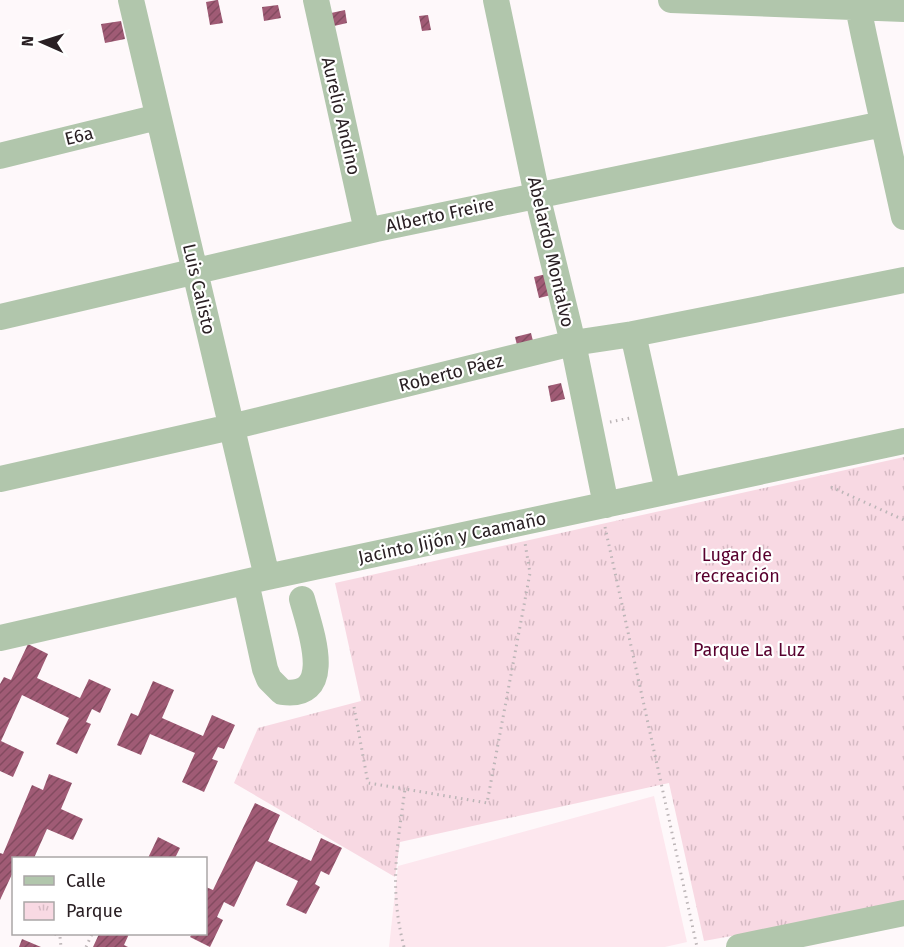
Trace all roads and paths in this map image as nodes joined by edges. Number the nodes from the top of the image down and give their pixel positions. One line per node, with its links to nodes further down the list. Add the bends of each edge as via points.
1 (132, 0): 7 (street, Luis Calisto)
2 (316, 0): 12 (street, Aurelio Andino)
3 (496, 0): 10 (street, Abelardo Montalvo)
4 (670, 0): 5 (street)
5 (858, 3): 6 (street); 8 (street)
6 (904, 9)
7 (158, 117): 9 (street, E6a); 13 (street, Luis Calisto)
8 (883, 124): 10 (street, Alberto Freire); 11 (street)
9 (0, 156)
10 (537, 195): 12 (street, Alberto Freire); 17 (street, Abelardo Montalvo)
11 (904, 217)
12 (367, 231): 13 (street, Alberto Freire)
13 (195, 272): 15 (street, Alberto Freire); 20 (street, Luis Calisto)
14 (904, 280): 16 (street, Roberto Páez)
15 (0, 317)
16 (633, 334): 17 (street, Roberto Páez); 24 (street)
17 (573, 344): 20 (street, Roberto Páez); 25 (street, Abelardo Montalvo)
18 (633, 417): 19 (path)
19 (605, 423)
20 (231, 427): 22 (street, Roberto Páez); 28 (street, Luis Calisto)
21 (904, 441): 24 (street, Jacinto Jijón y Caamaño)
22 (0, 479)
23 (831, 487): 26 (path)
24 (668, 491): 25 (street, Jacinto Jijón y Caamaño)
25 (604, 510): 28 (street, Jacinto Jijón y Caamaño); 35 (path)
26 (904, 520)
27 (524, 535): 32 (path, via 530,573 487,803)
28 (262, 571): 29 (street, Luis Calisto, via 265,669 282,692 302,690 315,675 317,662); 30 (street, Jacinto Jijón y Caamaño)
29 (302, 599)
30 (0, 638)
31 (354, 707): 32 (path, via 368,783)
32 (405, 789): 34 (path, via 394,869)
33 (904, 913): 36 (street)
34 (404, 947)
35 (697, 947)
36 (739, 947)

